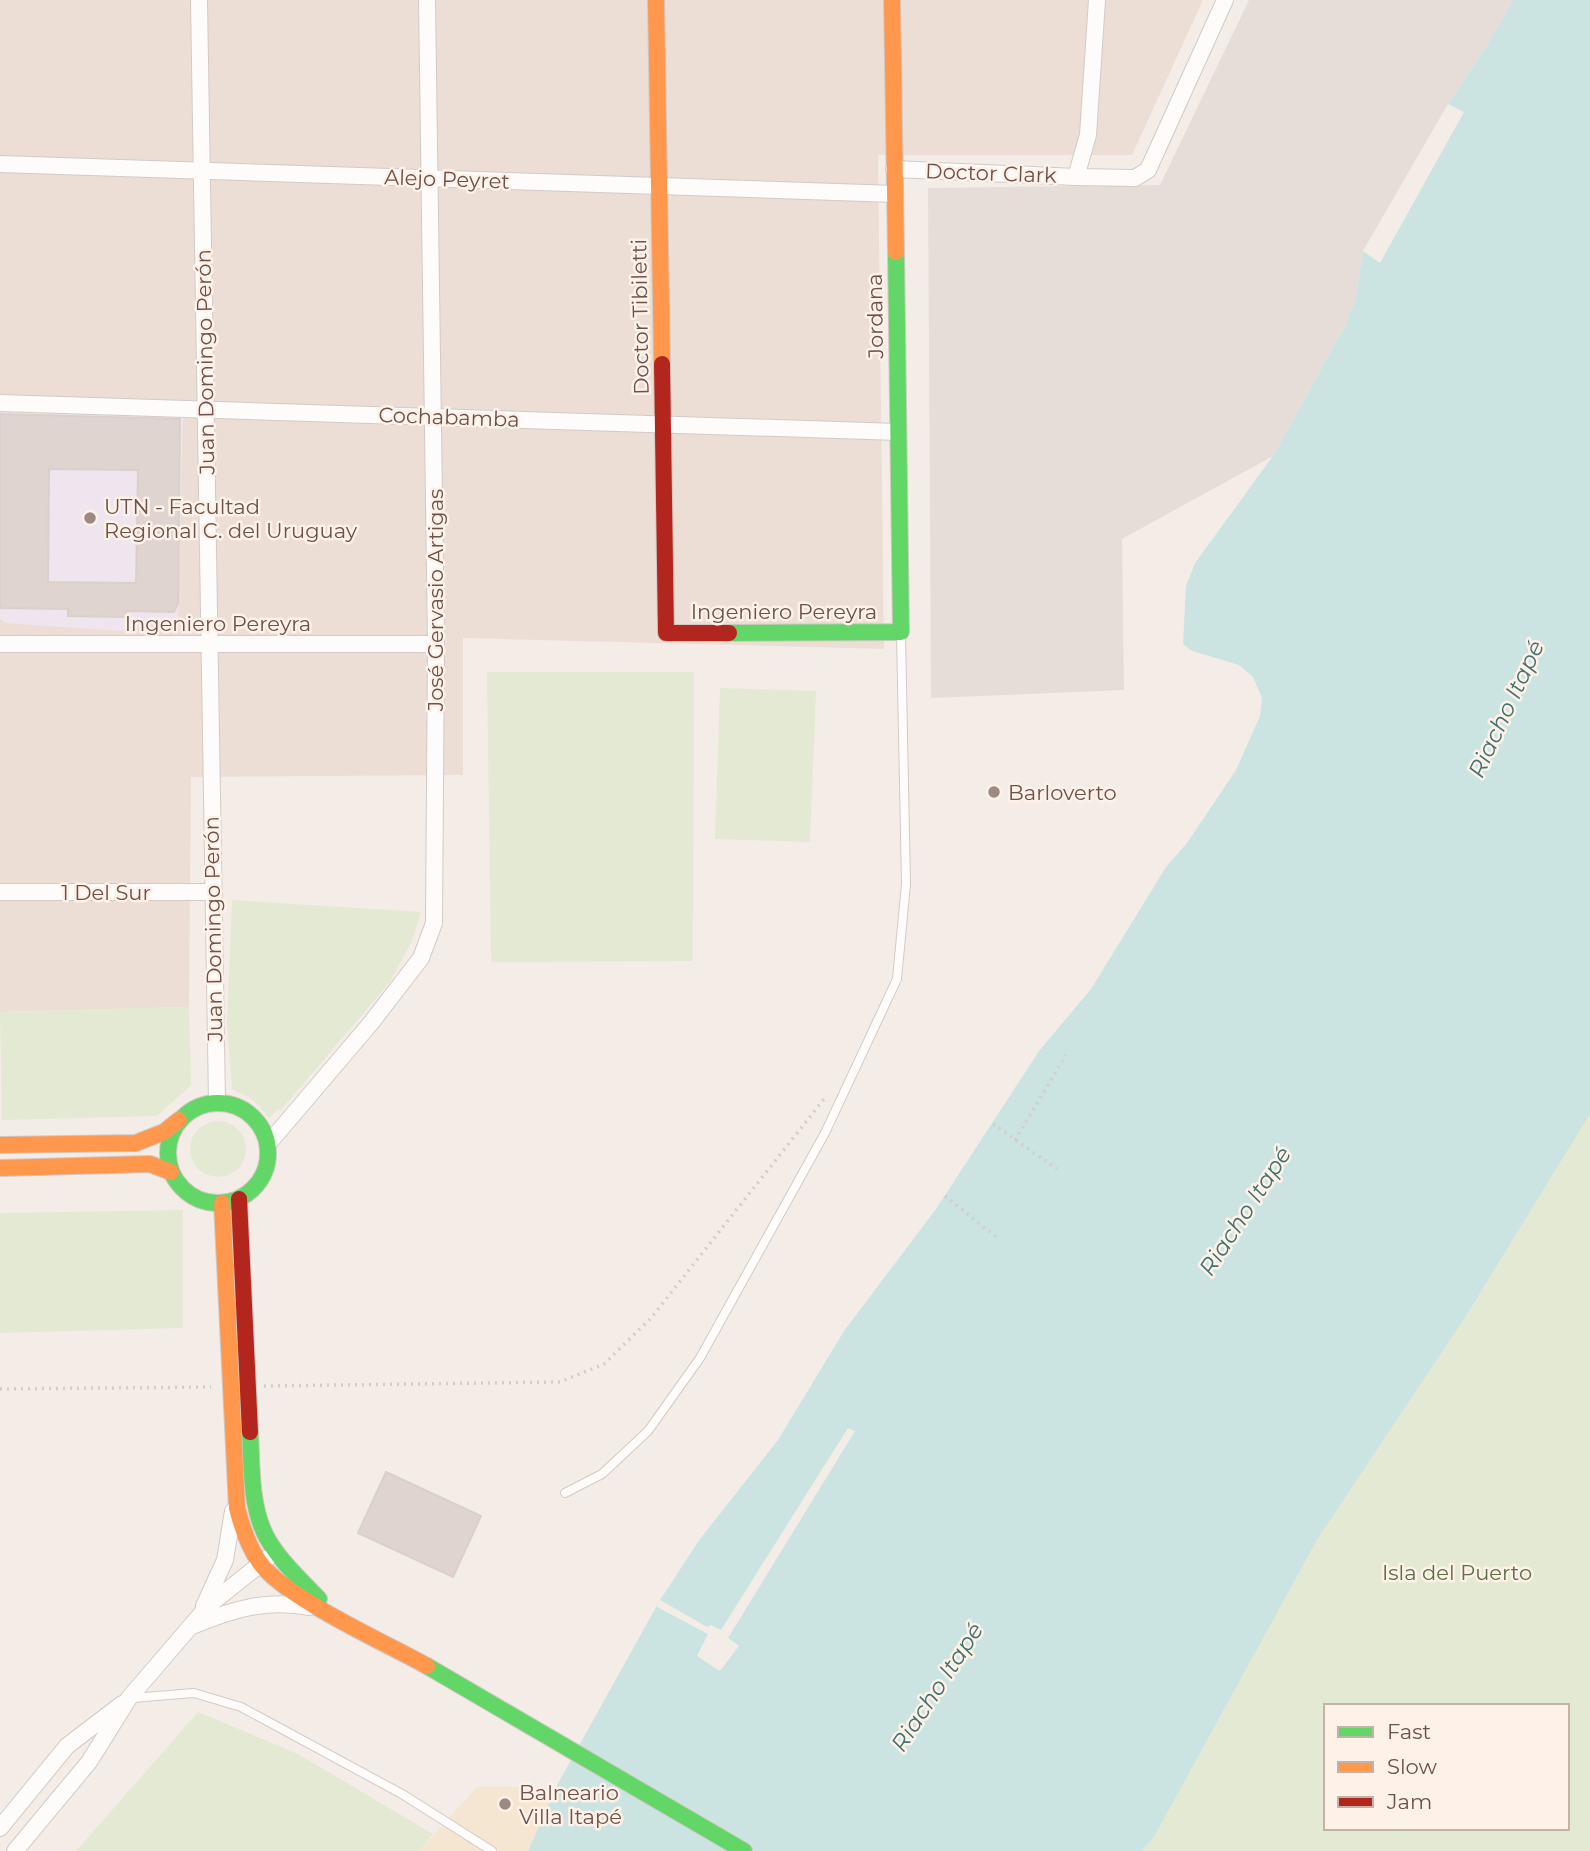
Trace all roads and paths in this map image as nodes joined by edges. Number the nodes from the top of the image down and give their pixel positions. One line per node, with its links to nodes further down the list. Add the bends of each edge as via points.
1 (199, 0): 9 (street, Juan Domingo Perón)
2 (427, 0): 11 (street, José Gervasio Artigas)
3 (656, 0): 12 (street, Doctor Tibiletti)
4 (892, 0): 8 (street, Jordana)
5 (1097, 0): 10 (street, Doctor Clark, via 1088,135)
6 (1224, 0): 10 (street, via 1148,170 1135,178)
7 (0, 164): 9 (street, Alejo Peyret)
8 (894, 169): 10 (street, Doctor Clark); 13 (street, Jordana)
9 (202, 171): 11 (street, Alejo Peyret); 15 (street, Juan Domingo Perón)
10 (1076, 177)
11 (429, 179): 12 (street, Alejo Peyret); 16 (street, José Gervasio Artigas)
12 (659, 186): 13 (street, Alejo Peyret); 17 (street, Doctor Tibiletti)
13 (895, 194): 18 (street, Jordana)
14 (0, 403): 15 (street, Cochabamba)
15 (206, 410): 16 (street, Cochabamba); 23 (street, Juan Domingo Perón)
16 (433, 417): 17 (street, Cochabamba); 22 (street, José Gervasio Artigas)
17 (663, 424): 18 (street, Cochabamba); 20 (street, Doctor Tibiletti)
18 (898, 432): 19 (street, Jordana)
19 (901, 632): 20 (street, Ingeniero Pereyra); 44 (lane, via 906,884 897,979 825,1133 700,1358 648,1430 602,1474)
20 (666, 633)
21 (0, 644): 23 (street, Ingeniero Pereyra)
22 (436, 644): 23 (street, Ingeniero Pereyra); 32 (street, José Gervasio Artigas, via 434,923 421,958)
23 (209, 645): 25 (street, Juan Domingo Perón)
24 (0, 892): 25 (street, 1 Del Sur)
25 (211, 892): 28 (street, Juan Domingo Perón)
26 (1066, 1055): 31 (path)
27 (831, 1090): 41 (path, via 651,1318 604,1364 560,1382)
28 (216, 1102): 29 (street); 32 (street, via 244,1110 255,1119)
29 (179, 1121): 33 (street, via 136,1143); 36 (street, via 168,1145)
30 (993, 1124): 31 (path)
31 (1015, 1140): 35 (path)
32 (268, 1144): 38 (street, via 263,1176)
33 (0, 1145)
34 (0, 1168): 36 (street, via 150,1164)
35 (1057, 1169)
36 (171, 1172): 39 (street, via 192,1196)
37 (945, 1196): 40 (path)
38 (239, 1199): 39 (street); 41 (street)
39 (222, 1203): 41 (street)
40 (999, 1238)
41 (239, 1387): 42 (path); 43 (street); 45 (street, via 256,1508)
42 (0, 1389)
43 (233, 1477): 46 (street, via 245,1537); 48 (street, via 232,1525 225,1560)
44 (565, 1493)
45 (276, 1552): 46 (street); 47 (street)
46 (261, 1564): 47 (street, via 285,1588); 48 (street)
47 (328, 1612): 48 (street, via 292,1604 256,1605); 53 (street, via 495,1703)
48 (193, 1623): 49 (street)
49 (129, 1698): 50 (street, via 67,1746); 51 (street, via 89,1762); 52 (lane, via 194,1693 241,1707 402,1794)
50 (0, 1828)
51 (15, 1851)
52 (492, 1851)
53 (744, 1851)

